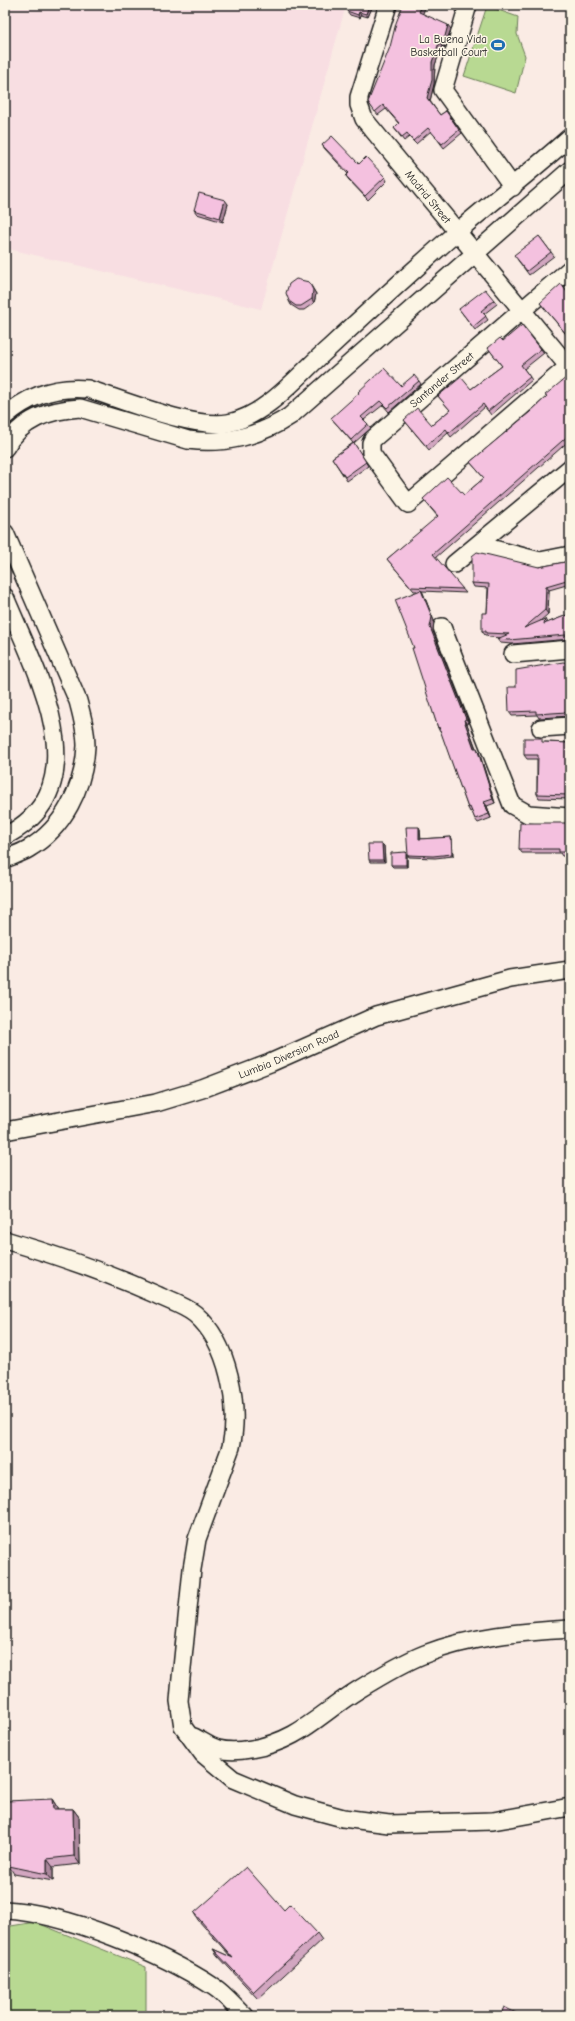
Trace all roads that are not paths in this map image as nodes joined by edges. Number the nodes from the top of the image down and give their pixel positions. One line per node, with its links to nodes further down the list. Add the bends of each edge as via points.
1 (388, 5): 6 (street, Madrid Street, via 359,97 360,112)
2 (468, 5): 5 (street, via 443,90)
3 (570, 137): 5 (street)
4 (570, 170): 7 (street)
5 (513, 187): 6 (street)
6 (457, 232): 7 (street, Madrid Street); 10 (street)
7 (475, 253): 9 (street, Madrid Street); 12 (street)
8 (570, 270): 9 (street, Santander Street)
9 (523, 311): 11 (street, Madrid Street); 11 (street, Santander Street, via 371,443 374,458 408,504)
10 (319, 357): 12 (street); 13 (street, via 262,407 241,420 226,423 187,420 88,389 74,387 37,394)
11 (569, 365)
12 (336, 374): 14 (street, via 290,416 274,427 255,434 206,443 80,408 63,409 32,419 19,428)
13 (5, 416)
14 (5, 448)
15 (570, 468): 17 (street)
16 (5, 533): 28 (street, via 78,701 85,727 86,747 72,805 52,829 28,849)
17 (478, 545): 18 (street, via 540,561); 19 (street)
18 (570, 555)
19 (454, 564)
20 (5, 597): 27 (street, via 45,695 54,725 57,748 52,783 44,802 33,816)
21 (442, 627): 26 (street, via 512,805 528,814)
22 (570, 650): 23 (street)
23 (513, 654)
24 (570, 726): 25 (street)
25 (541, 728)
26 (570, 817)
27 (5, 836)
28 (5, 859)
29 (570, 970): 30 (street, Lumbia Diversion Road, via 510,979 376,1016 270,1063 202,1089 156,1103)
30 (5, 1131)
31 (5, 1240): 33 (street, via 93,1270 180,1305 195,1314 207,1328 226,1363 234,1407 234,1434 197,1539 192,1569 179,1701)
32 (570, 1629): 33 (street, via 474,1639 424,1655 358,1690 300,1732 281,1742 230,1751 217,1749)
33 (187, 1733): 34 (street, via 203,1754 233,1779 295,1805 343,1818 389,1824 493,1821)
34 (570, 1807)
35 (5, 1910): 36 (street, via 47,1916 115,1937 215,1987)
36 (245, 2016)

